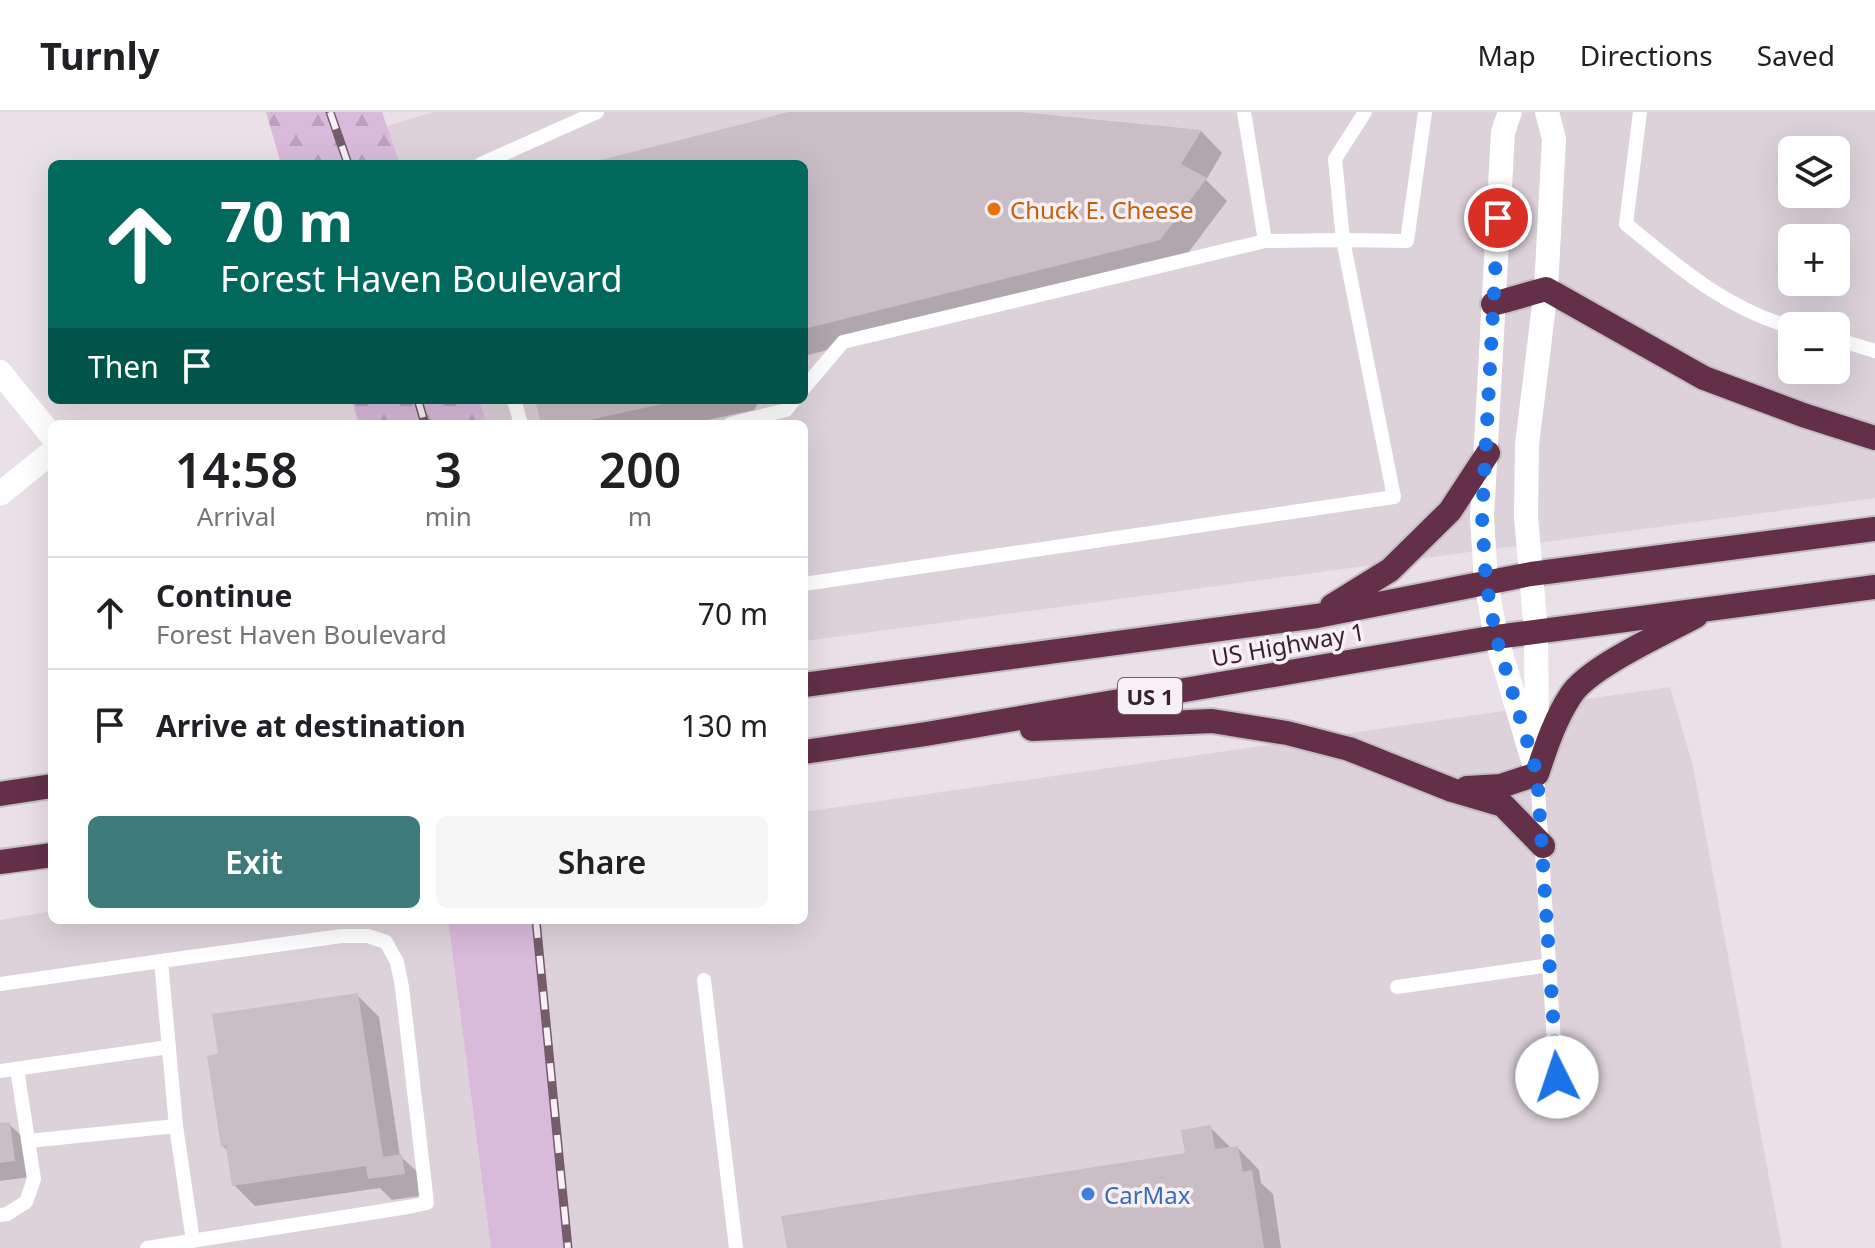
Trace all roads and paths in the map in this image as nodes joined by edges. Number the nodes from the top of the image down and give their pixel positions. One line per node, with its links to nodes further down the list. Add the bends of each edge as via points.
1 (597, 112): 8 (lane)
2 (1244, 112): 10 (lane)
3 (1365, 112): 9 (lane, via 1335,159)
4 (1425, 112): 9 (lane, via 1407,241)
5 (1510, 112): 12 (street, via 1503,132)
6 (1547, 112): 11 (street, via 1554,139)
7 (1640, 112): 13 (lane, via 1626,224 1694,279 1738,307)
8 (490, 160)
9 (1343, 240): 10 (lane); 28 (lane, via 1394,497)
10 (1265, 241): 17 (lane, via 843,342)
11 (1546, 289): 12 (highway); 21 (highway, via 1700,376); 26 (street, via 1527,445)
12 (1493, 304): 22 (street)
13 (1778, 322)
14 (1850, 343): 15 (lane)
15 (1875, 351)
16 (0, 372): 20 (street)
17 (808, 383)
18 (791, 404): 19 (lane, via 786,410)
19 (746, 420)
20 (48, 431)
21 (1875, 438)
22 (1488, 453): 27 (street, via 1482,517); 31 (highway, via 1450,511 1390,570)
23 (48, 455): 24 (street)
24 (0, 494)
25 (1875, 529): 26 (highway, US 1)
26 (1531, 574): 27 (highway, US 1); 32 (street)
27 (1486, 582): 31 (highway, US 1); 33 (street)
28 (808, 583)
29 (1875, 587): 30 (highway, US 1)
30 (1708, 609): 32 (highway, US 1); 37 (highway, via 1612,661 1573,692)
31 (1317, 616): 34 (highway, US 1)
32 (1536, 632): 33 (highway, US 1); 37 (street)
33 (1496, 637): 35 (highway, US Highway 1 / US 1); 37 (street)
34 (808, 684)
35 (926, 734): 36 (highway, US Highway 1 / US 1); 39 (highway, via 1212,721 1349,749)
36 (808, 751)
37 (1537, 774): 39 (highway, via 1501,786); 41 (lane)
38 (48, 787): 40 (highway)
39 (1452, 790): 41 (highway, via 1503,805)
40 (0, 794)
41 (1543, 846): 45 (lane)
42 (48, 856): 43 (highway)
43 (0, 862)
44 (161, 961): 47 (lane); 49 (lane); 56 (lane, via 342,936 386,942 402,987 427,1203)
45 (1550, 965): 48 (lane); 52 (lane)
46 (704, 980): 58 (lane)
47 (0, 984)
48 (1397, 987)
49 (169, 1047): 50 (lane); 53 (lane)
50 (17, 1069): 51 (lane); 54 (lane)
51 (0, 1071)
52 (1558, 1105)
53 (176, 1126): 54 (lane); 56 (lane)
54 (28, 1141): 55 (lane, via 34,1179 26,1202)
55 (0, 1215)
56 (193, 1241): 57 (lane)
57 (147, 1248)
58 (736, 1248)

